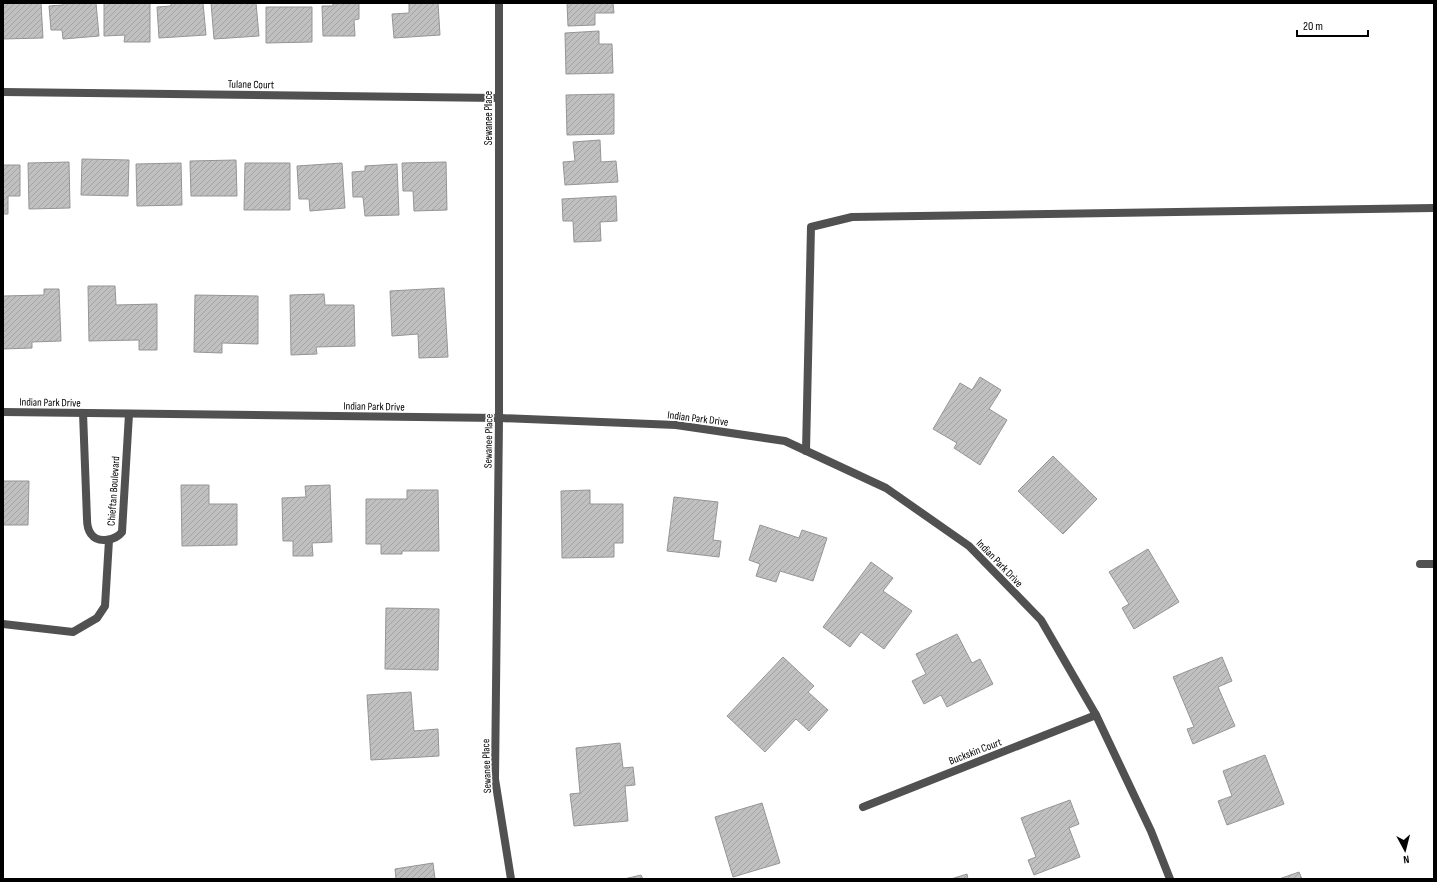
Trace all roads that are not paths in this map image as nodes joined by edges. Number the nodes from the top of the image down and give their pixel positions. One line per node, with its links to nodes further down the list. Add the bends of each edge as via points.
1 (499, 3): 3 (street, Sewanee Place)
2 (3, 92): 3 (street, Tulane Court)
3 (499, 98): 8 (street, Sewanee Place)
4 (1434, 208): 9 (street, via 852,217 811,227)
5 (3, 412): 6 (street, Indian Park Drive)
6 (83, 413): 7 (street, Indian Park Drive); 10 (street, Chieftan Boulevard, via 89,530 97,539)
7 (130, 414): 8 (street, Indian Park Drive); 10 (street, Chieftan Boulevard, via 122,532)
8 (499, 419): 9 (street, Indian Park Drive, via 676,426 785,441); 16 (street, Sewanee Place, via 495,779)
9 (806, 451): 14 (street, Indian Park Drive, via 886,488 969,546 1040,620)
10 (109, 540): 13 (street, via 105,606 97,618 73,632)
11 (1420, 564): 12 (street)
12 (1434, 564)
13 (3, 624)
14 (1096, 715): 15 (street, Buckskin Court); 17 (street, Indian Park Drive, via 1151,831)
15 (863, 807)
16 (510, 879)
17 (1170, 879)

